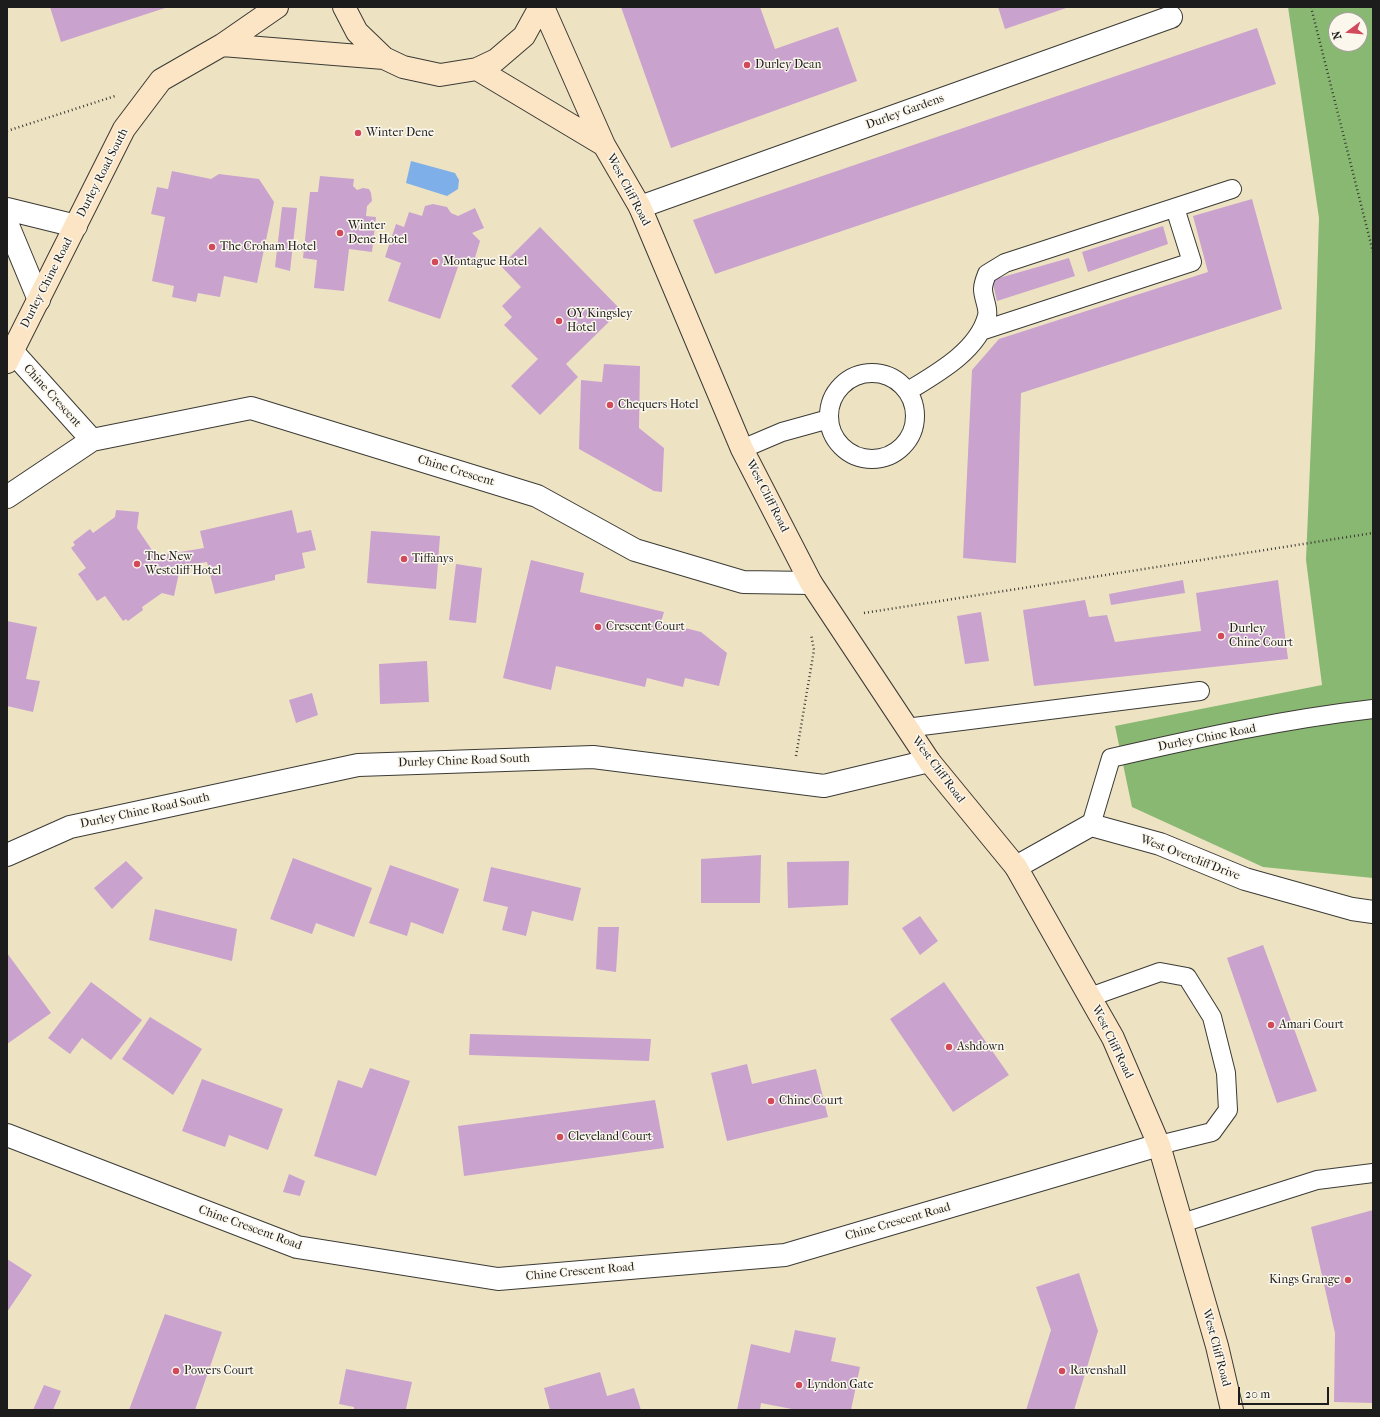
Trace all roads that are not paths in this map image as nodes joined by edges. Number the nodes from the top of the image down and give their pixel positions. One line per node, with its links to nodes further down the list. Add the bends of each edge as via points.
1 (277, 7): 5 (street, Durley Road South)
2 (344, 7): 6 (street, via 357,32)
3 (541, 7): 7 (street, via 524,36 496,60); 8 (street, West Cliff Road)
4 (1171, 17): 10 (street, Durley Gardens)
5 (222, 45): 6 (street); 14 (street, Durley Road South, via 161,80 124,129)
6 (384, 58): 7 (street, via 403,67 440,75)
7 (477, 69): 8 (street, West Cliff Road)
8 (604, 145): 10 (street, West Cliff Road)
9 (1232, 189): 11 (lane)
10 (640, 207): 21 (street, West Cliff Road)
11 (1175, 208): 16 (lane, via 1005,263 987,274 982,288 988,315); 16 (lane, via 1192,262)
12 (7, 210): 14 (street)
13 (7, 223): 15 (street)
14 (76, 226): 15 (street, Durley Chine Road)
15 (39, 300): 17 (street, Durley Chine Road)
16 (981, 331): 18 (lane, via 968,348 944,368)
17 (9, 357): 20 (street, Chine Crescent)
18 (908, 391): 19 (lane, via 891,377 869,373 858,375 848,380 834,397); 19 (lane, via 915,412 911,434 905,444 887,456 865,458 854,455 837,440)
19 (830, 419): 21 (lane, via 782,432)
20 (92, 440): 22 (street, Chine Crescent); 23 (street, Chine Crescent, via 252,408 537,496 635,550 744,582)
21 (742, 449): 23 (street, West Cliff Road)
22 (7, 497)
23 (811, 583): 26 (street, West Cliff Road)
24 (1200, 691): 26 (lane)
25 (1373, 709): 28 (lane, Durley Chine Road, via 1210,736 1111,758)
26 (906, 728): 27 (street, West Cliff Road)
27 (929, 761): 29 (street, Durley Chine Road South, via 824,786 593,757 358,765 70,827); 30 (street, West Cliff Road)
28 (1091, 826): 30 (street); 31 (street, West Overcliff Drive, via 1160,844 1246,878 1352,909)
29 (7, 855)
30 (1016, 868): 32 (street, West Cliff Road)
31 (1373, 912)
32 (1090, 997): 34 (street, West Cliff Road, via 1113,1038); 34 (lane, via 1160,972 1187,977 1212,1017 1226,1073 1228,1110 1212,1132)
33 (7, 1135): 34 (street, Chine Crescent Road, via 297,1247 498,1279 785,1255)
34 (1159, 1145): 36 (street, West Cliff Road)
35 (1373, 1173): 36 (lane, via 1317,1180)
36 (1182, 1223): 37 (street, West Cliff Road, via 1217,1346)
37 (1232, 1410)

